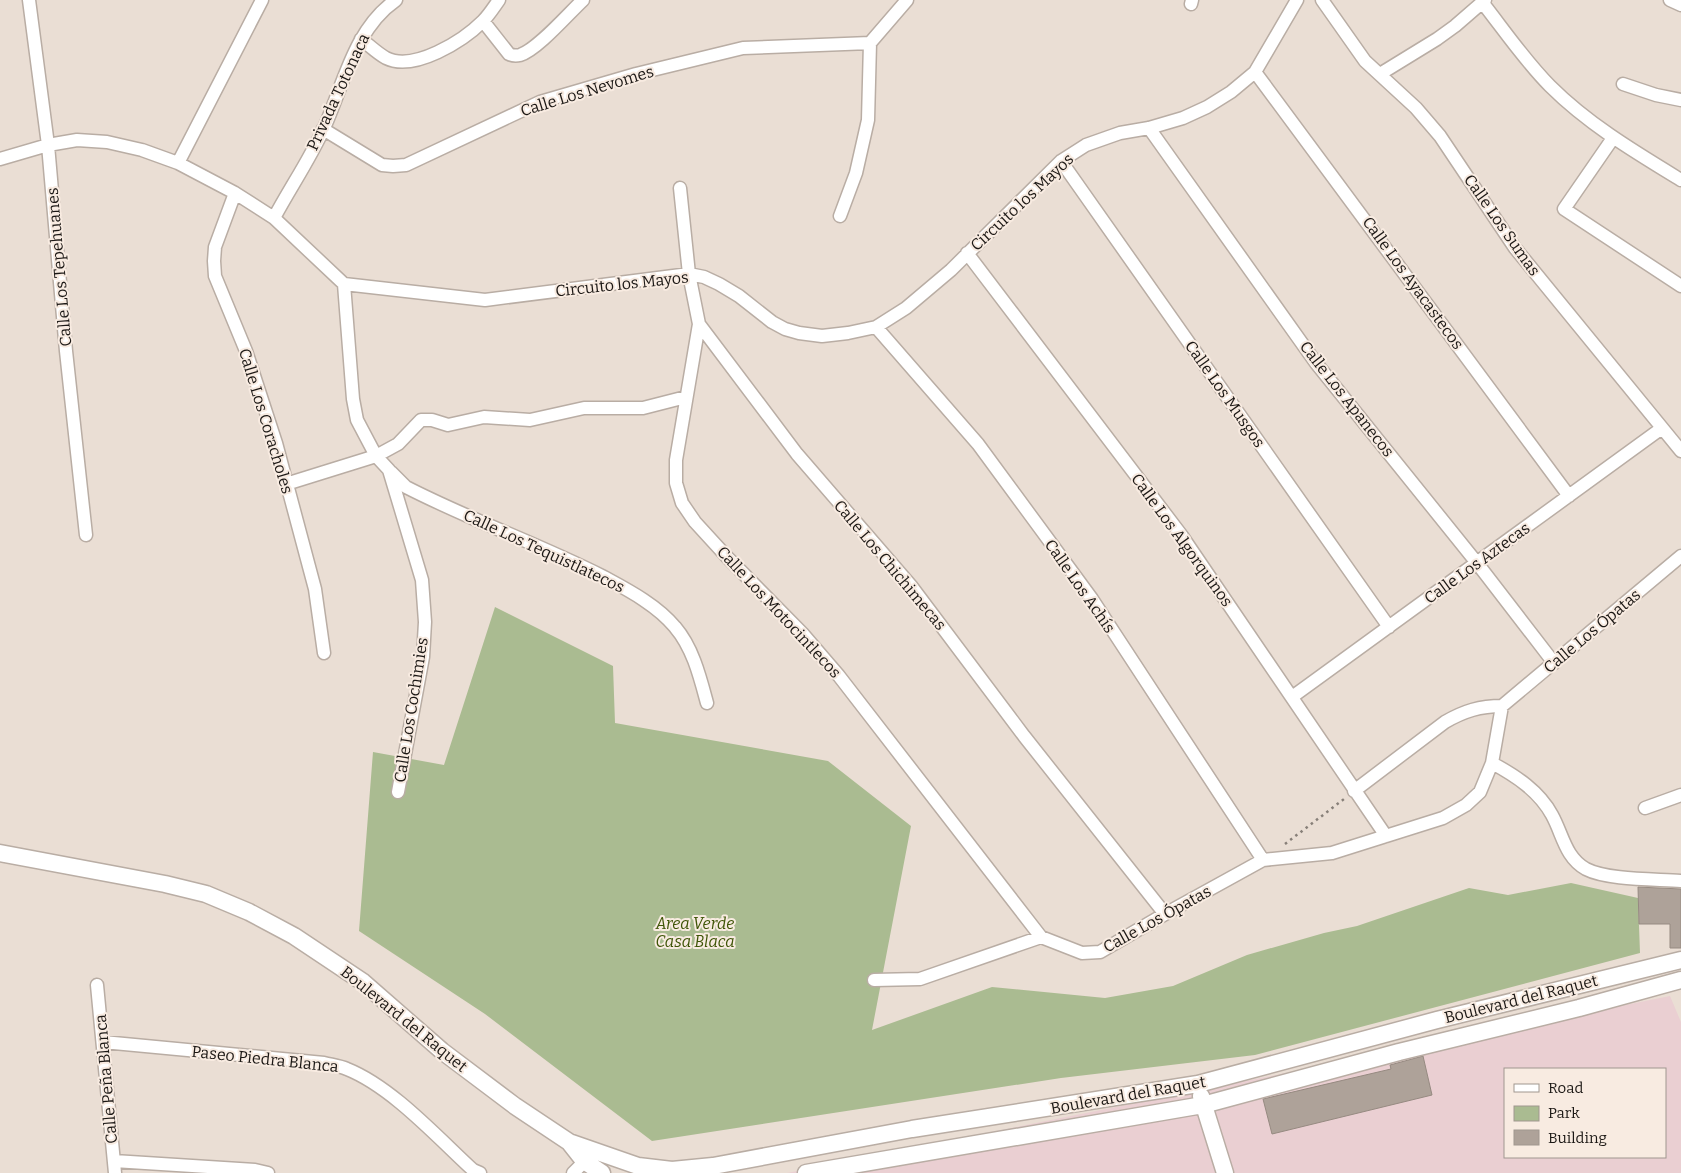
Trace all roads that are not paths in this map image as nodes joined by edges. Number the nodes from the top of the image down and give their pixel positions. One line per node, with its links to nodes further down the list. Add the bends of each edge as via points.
1 (29, 0): 22 (street, Calle Los Tepehuanes)
2 (262, 0): 25 (street)
3 (396, 0): 13 (street, Privada Totonaca, via 368,26)
4 (499, 0): 12 (street)
5 (583, 0): 12 (street, via 538,44 522,55 509,54)
6 (907, 0): 14 (street)
7 (1298, 0): 15 (street, Circuito los Mayos)
8 (1322, 0): 16 (street, Calle Los Sumas, via 1360,55)
9 (1670, 0): 11 (street)
10 (1484, 1): 16 (street, via 1437,39); 21 (street, via 1550,86)
11 (1681, 5)
12 (483, 21): 13 (street, via 448,46 414,61 386,58)
13 (362, 39): 20 (street, Privada Totonaca)
14 (870, 43): 20 (street, Calle Los Nevomes, via 743,48 636,74 540,102 406,165 382,165); 29 (street, via 868,120 856,173)
15 (1255, 72): 19 (street, Circuito los Mayos, via 1207,107); 43 (street, Calle Los Ayacastecos)
16 (1380, 74): 38 (street, Calle Los Sumas, via 1440,136 1515,248)
17 (1623, 84): 18 (street)
18 (1681, 100)
19 (1149, 128): 24 (street, Circuito los Mayos, via 1120,133 1086,145); 46 (street, Calle Los Apanecos, via 1316,363)
20 (323, 129): 30 (street, Privada Totonaca)
21 (1613, 138): 26 (street); 34 (street, via 1564,209)
22 (48, 145): 23 (street); 25 (street, via 77,140 107,142); 44 (street, Calle Los Tepehuanes)
23 (0, 160)
24 (1061, 161): 31 (street, Circuito los Mayos); 47 (street, Calle Los Musgos)
25 (178, 163): 28 (street)
26 (1681, 180)
27 (680, 188): 32 (street, Calle Los Chichimecas)
28 (235, 193): 30 (street); 42 (street, Calle Los Coracholes, via 215,247 215,276 246,351 276,442)
29 (840, 216)
30 (274, 218): 33 (street)
31 (967, 253): 36 (street, Circuito los Mayos, via 906,308); 50 (street, Calle Los Algorquinos, via 1182,536)
32 (690, 274): 33 (street, Circuito los Mayos, via 486,300); 35 (street, Calle Los Chichimecas); 36 (street, Circuito los Mayos, via 718,284 772,322 799,333 822,336)
33 (344, 284): 40 (street, Calle Los Cochimies, via 353,399 357,420)
34 (1681, 286)
35 (699, 324): 37 (street, Calle Los Motocintlecos); 62 (street, Calle Los Chichimecas, via 797,454 912,587 1024,736)
36 (876, 327): 60 (street, Calle Los Achís, via 978,444 1092,599)
37 (686, 398): 40 (street, via 643,408 584,408 530,420 484,418 448,425 421,420 398,444); 63 (street, Calle Los Motocintlecos, via 676,460 676,483 682,503 701,529 839,676)
38 (1662, 428): 39 (street, Calle Los Sumas); 43 (street, Calle Los Aztecas)
39 (1681, 451)
40 (376, 456): 41 (street, Calle Los Cochimies); 42 (street)
41 (389, 470): 51 (street, Calle Los Tequistlatecos, via 406,487 579,564 627,589 662,614 684,641 698,669); 55 (street, Calle Los Cochimies, via 422,580 425,622 423,657)
42 (286, 484): 48 (street, Calle Los Coracholes, via 315,590)
43 (1569, 496): 46 (street, Calle Los Aztecas)
44 (86, 535)
45 (1681, 556): 49 (street, Calle Los Ópatas)
46 (1477, 563): 47 (street, Calle Los Aztecas); 49 (street, Calle Los Apanecos)
47 (1389, 627): 50 (street, Calle Los Aztecas)
48 (324, 653)
49 (1554, 663): 52 (street, Calle Los Ópatas)
50 (1292, 697): 54 (street, Calle Los Algorquinos)
51 (707, 704)
52 (1502, 706): 53 (street, Calle Los Ópatas); 54 (street, via 1474,709 1444,722)
53 (1492, 764): 58 (street, Calle Los Ópatas, via 1480,792 1466,805 1443,818); 61 (street, via 1528,785 1542,800 1572,859 1588,869 1612,876)
54 (1354, 791): 58 (street, Calle Los Algorquinos)
55 (398, 792)
56 (1681, 795): 57 (street)
57 (1645, 808)
58 (1386, 836): 60 (street, Calle Los Ópatas, via 1332,852)
59 (0, 853): 73 (street, Boulevard del Raquet, via 166,884 206,894 249,912 294,936 363,982 442,1051 515,1106 570,1142)
60 (1264, 860): 62 (street, Calle Los Ópatas)
61 (1681, 881)
62 (1165, 914): 63 (street, Calle Los Ópatas, via 1100,952 1082,953)
63 (1041, 937): 65 (street, via 920,979)
64 (1674, 961): 66 (street); 69 (street, Boulevard del Raquet)
65 (874, 980)
66 (1677, 981): 70 (street, Boulevard del Raquet)
67 (97, 985): 68 (street, Calle Peña Blanca)
68 (103, 1042): 74 (street, Calle Peña Blanca); 76 (street, Paseo Piedra Blanca, via 324,1063 345,1068 379,1086)
69 (1198, 1084): 70 (street); 71 (street, Boulevard del Raquet)
70 (1203, 1105): 72 (street, Boulevard del Raquet); 81 (street)
71 (912, 1129): 72 (street); 75 (street, Boulevard del Raquet)
72 (918, 1153): 80 (street, Boulevard del Raquet)
73 (584, 1161): 75 (street, Boulevard del Raquet, via 608,1156 638,1166); 79 (street)
74 (114, 1167): 77 (street)
75 (672, 1171)
76 (477, 1172): 78 (street)
77 (268, 1173)
78 (458, 1173)
79 (602, 1173)
80 (806, 1173)
81 (1225, 1173)

